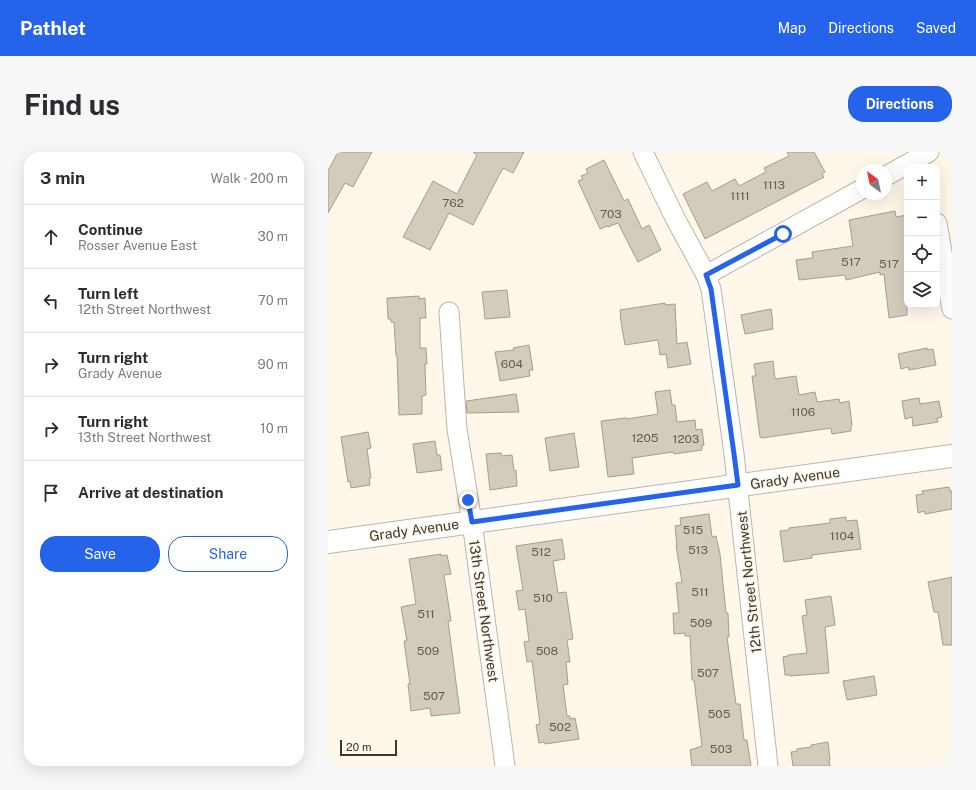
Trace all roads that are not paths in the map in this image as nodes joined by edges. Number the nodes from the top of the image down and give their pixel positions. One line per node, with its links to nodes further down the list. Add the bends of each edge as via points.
1 (643, 152): 7 (street, 12th Street Northwest)
2 (930, 152): 3 (street); 4 (street)
3 (932, 164)
4 (892, 173)
5 (856, 192): 7 (street)
6 (939, 236): 8 (street)
7 (706, 275): 11 (street, 12th Street Northwest, via 711,289)
8 (952, 309)
9 (449, 312): 12 (street, 13th Street Northwest, via 457,423)
10 (952, 456): 11 (main road, Grady Avenue)
11 (738, 485): 12 (main road, Grady Avenue); 15 (street, 12th Street Northwest)
12 (472, 522): 13 (main road, Grady Avenue); 14 (street, 13th Street Northwest)
13 (328, 542)
14 (504, 766)
15 (768, 766)

